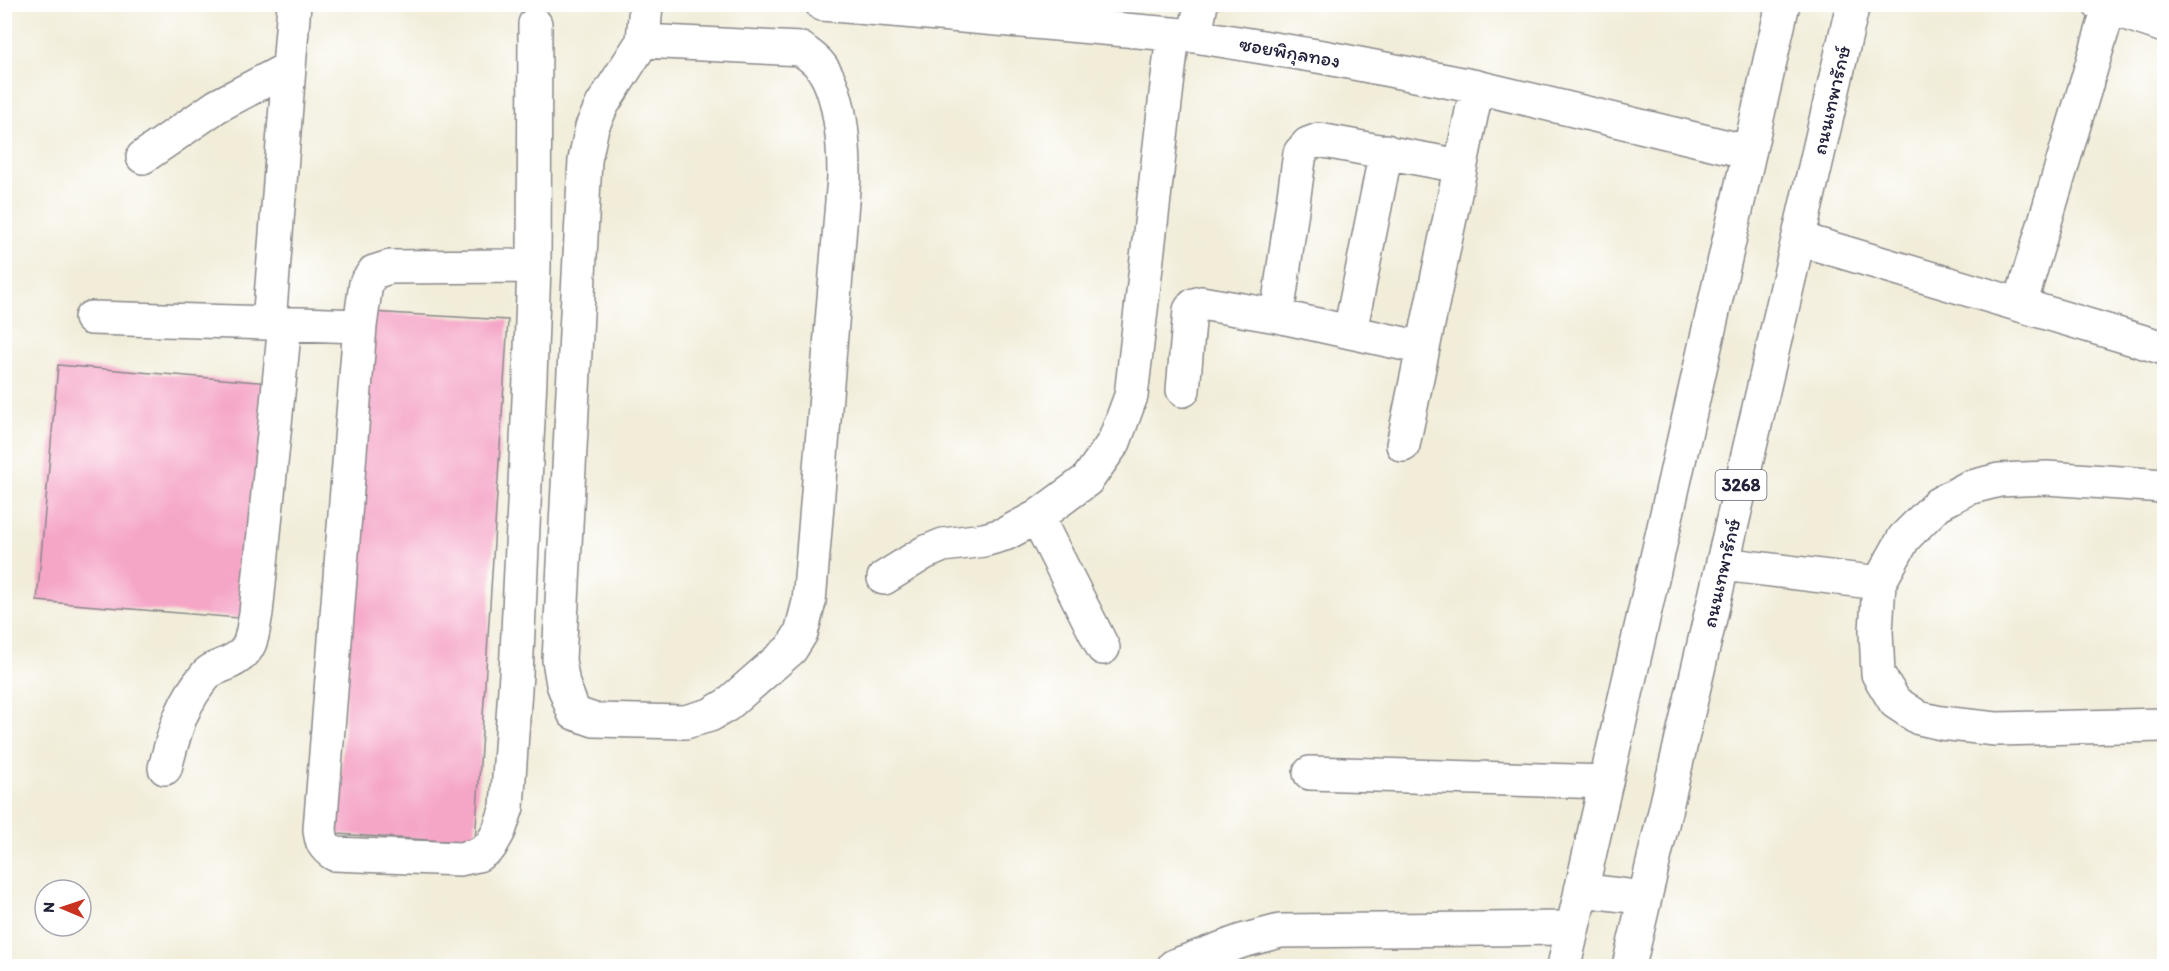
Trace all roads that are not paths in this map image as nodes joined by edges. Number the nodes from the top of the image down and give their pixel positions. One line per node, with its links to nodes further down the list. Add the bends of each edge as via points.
1 (294, 4): 12 (main road)
2 (646, 4): 11 (main road)
3 (822, 4): 10 (main road, ซอยพิกุลทอง)
4 (1201, 4): 10 (main road)
5 (1783, 4): 15 (main road)
6 (1853, 4): 18 (main road, ถนนเทพารักษ์ / 3268)
7 (2104, 6): 9 (main road); 20 (main road)
8 (535, 24): 19 (main road)
9 (2164, 26)
10 (1184, 35): 13 (main road, ซอยพิกุลทอง); 31 (main road, via 1131,396 1114,442 1087,480)
11 (643, 41): 11 (main road, via 602,105 592,127 585,160 559,660 574,713 594,720 685,722 727,705 791,649 801,633 810,590 844,141 832,89 820,65 801,49)
12 (289, 68): 16 (main road, via 217,106); 23 (main road)
13 (1477, 87): 15 (main road, ซอยพิกุลทอง); 17 (main road)
14 (1386, 151): 17 (main road); 21 (main road, via 1319,140 1299,153); 25 (main road)
15 (1749, 152): 39 (main road)
16 (143, 157)
17 (1460, 166): 26 (main road)
18 (1798, 239): 20 (main road); 32 (main road, ถนนเทพารักษ์ / 3268)
19 (534, 266): 24 (main road, via 390,267 374,272 366,283); 24 (main road, via 507,807 490,847 460,859 334,854 321,840)
20 (2020, 305): 27 (main road)
21 (1277, 316): 25 (main road); 28 (main road, via 1194,305 1190,310)
22 (91, 318): 23 (main road)
23 (277, 324): 24 (main road); 37 (main road, via 256,613 250,641 244,655 208,672 195,690 182,710)
24 (360, 326)
25 (1350, 332): 26 (main road)
26 (1423, 348): 29 (main road)
27 (2164, 348)
28 (1183, 390)
29 (1403, 445)
30 (2164, 486): 34 (main road, via 2047,478 2000,480 1968,488 1938,504 1904,538)
31 (1037, 517): 33 (main road, via 1005,534 943,545); 35 (main road)
32 (1723, 564): 34 (main road); 41 (main road, ถนนเทพารักษ์ / 3268)
33 (884, 578)
34 (1879, 583): 36 (main road, via 1878,674 1895,702 1919,718 1996,729)
35 (1103, 648)
36 (2164, 725)
37 (165, 768)
38 (1310, 773): 39 (main road)
39 (1606, 782): 40 (main road)
40 (1581, 890): 41 (main road); 42 (main road)
41 (1645, 898): 45 (main road, ถนนเทพารักษ์ / 3268)
42 (1572, 928): 43 (main road, via 1280,931); 44 (main road)
43 (1174, 966)
44 (1564, 966)
45 (1629, 966)

